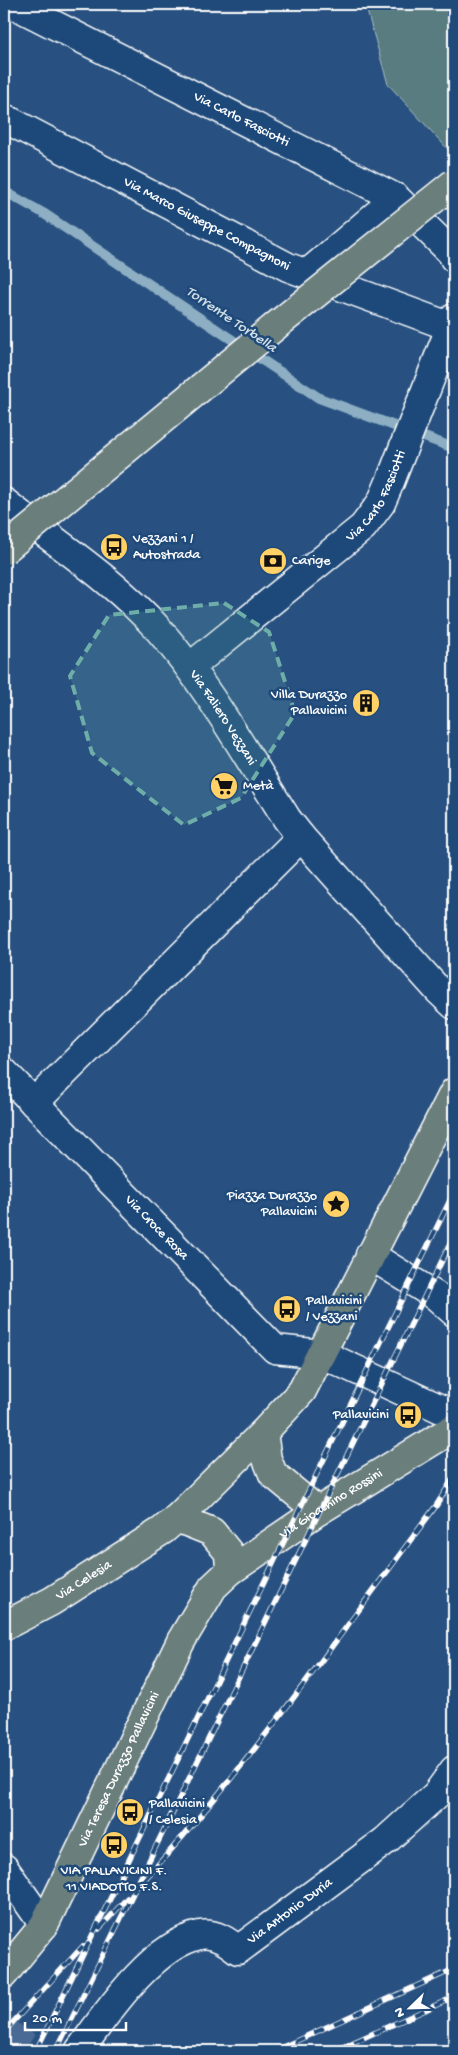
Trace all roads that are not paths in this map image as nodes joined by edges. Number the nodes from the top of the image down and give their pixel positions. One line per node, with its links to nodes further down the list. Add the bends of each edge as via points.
1 (13, 4): 4 (street, Via Carlo Fasciotti)
2 (4, 118): 6 (street, Via Marco Giuseppe Compagnoni)
3 (454, 183): 9 (main road, bridge)
4 (396, 198): 5 (street, Via Carlo Fasciotti, via 452,252); 6 (street, Via Marco Giuseppe Compagnoni)
5 (454, 258)
6 (307, 274): 7 (street)
7 (450, 331): 10 (street, Via Carlo Fasciotti, via 381,503 363,527)
8 (4, 502): 10 (street, Via Faliero Vezzani, via 112,585)
9 (4, 550)
10 (190, 667): 11 (street, Via Faliero Vezzani)
11 (301, 837): 12 (street, Via Faliero Vezzani); 15 (street)
12 (454, 1004)
13 (4, 1072): 15 (street, Via Croce Rosa)
14 (454, 1092): 16 (main road)
15 (34, 1103): 18 (street, Via Croce Rosa, via 275,1348)
16 (370, 1255): 17 (street, via 436,1296); 18 (main road)
17 (454, 1312)
18 (322, 1354): 19 (street); 21 (main road, via 302,1391)
19 (454, 1415)
20 (454, 1428): 22 (main road, Via Gioachino Rossini)
21 (263, 1433): 22 (main road, via 273,1474); 23 (main road)
22 (318, 1511): 24 (main road, Via Gioachino Rossini)
23 (170, 1524): 24 (main road, via 212,1532 229,1553); 25 (main road, Via Celesia, via 52,1601)
24 (222, 1579): 28 (main road, Via Teresa Durazzo Pallavicini, via 181,1641)
25 (4, 1626)
26 (454, 1770): 30 (street, Via Antonio Duria, via 436,1795 385,1841 238,1950 225,1940 200,1935 158,1956)
27 (4, 1868): 28 (street)
28 (44, 1925): 29 (main road, Via Teresa Durazzo Pallavicini)
29 (4, 1974)
30 (79, 2051)

